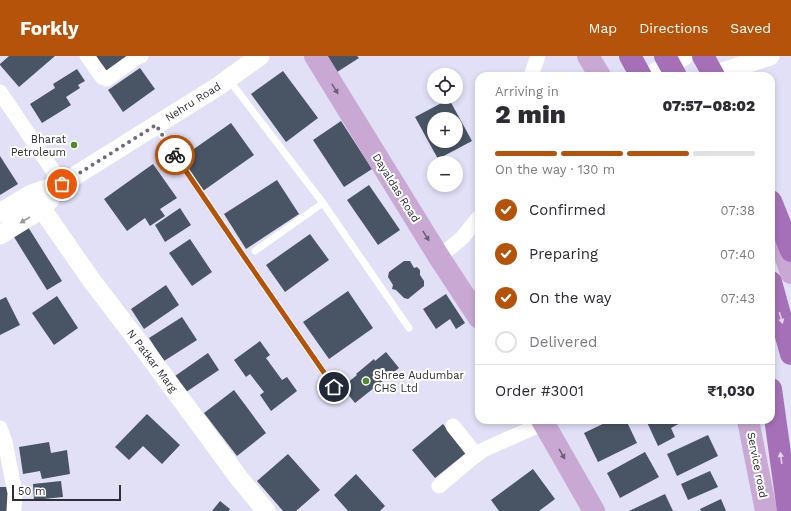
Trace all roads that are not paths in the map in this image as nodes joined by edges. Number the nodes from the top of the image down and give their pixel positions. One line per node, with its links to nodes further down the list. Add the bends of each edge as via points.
1 (87, 56): 2 (street, via 107,80)
2 (142, 56)
3 (260, 56): 21 (street, Nehru Road)
4 (315, 56): 34 (main road, Dayaldas Road, one-way to 34)
5 (538, 56): 13 (street)
6 (588, 56): 14 (main road)
7 (630, 56): 15 (highway)
8 (665, 56): 17 (highway)
9 (684, 56): 16 (street)
10 (693, 56): 18 (main road)
11 (703, 56): 19 (highway)
12 (770, 56): 20 (street)
13 (532, 72)
14 (598, 72)
15 (639, 72)
16 (656, 72)
17 (674, 72)
18 (700, 72)
19 (712, 72)
20 (723, 72)
21 (228, 79): 23 (street, Nehru Road); 25 (lane)
22 (0, 92): 24 (street)
23 (156, 125): 24 (street, Nehru Road); 40 (lane)
24 (62, 184): 26 (street, Nehru Road); 28 (street, Nehru Road, via 31,194)
25 (324, 203): 32 (lane); 38 (lane)
26 (42, 209): 31 (street, Nehru Road, one-way to 31); 50 (street, N Patkar Marg, via 92,280)
27 (775, 211): 33 (highway)
28 (0, 213)
29 (475, 222): 34 (street, via 462,238)
30 (775, 229): 35 (main road)
31 (0, 235)
32 (255, 251)
33 (791, 251)
34 (438, 257): 37 (main road, Dayaldas Road)
35 (791, 273)
36 (775, 296): 39 (highway, one-way to 39)
37 (475, 312)
38 (409, 328)
39 (791, 354)
40 (334, 387)
41 (775, 418): 53 (highway, one-way to 41)
42 (539, 424): 47 (street)
43 (544, 424): 51 (main road, one-way to 51)
44 (749, 424): 52 (main road, Service road)
45 (453, 426): 47 (street)
46 (2, 438): 49 (street, via 15,494)
47 (476, 455): 48 (street)
48 (440, 486)
49 (14, 511)
50 (266, 511)
51 (594, 511)
52 (766, 511)
53 (788, 511)

